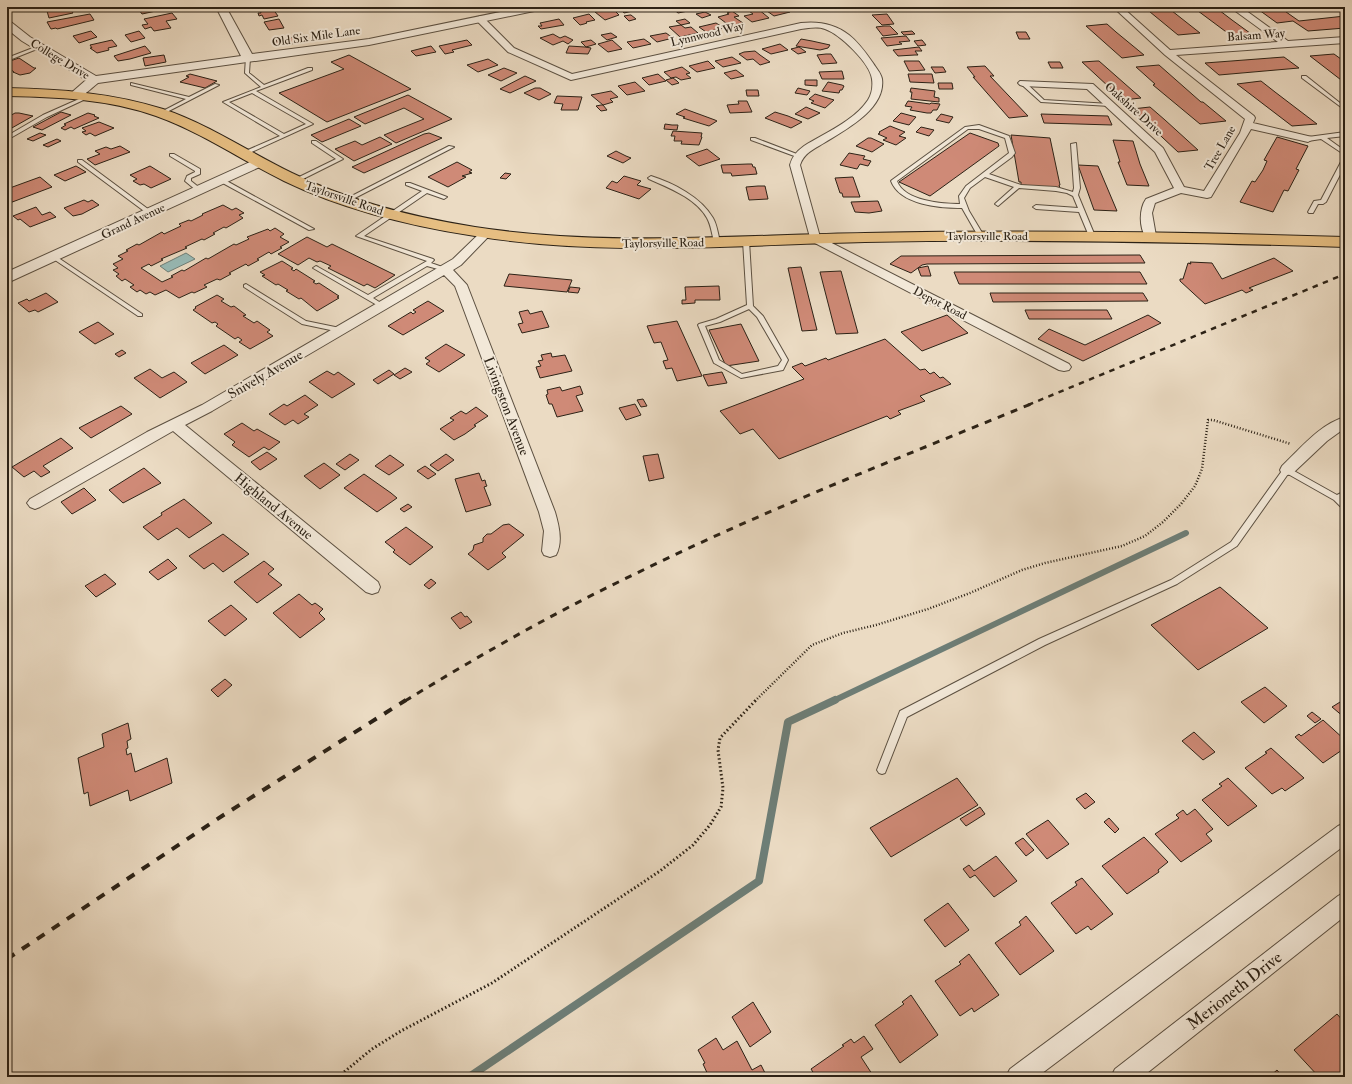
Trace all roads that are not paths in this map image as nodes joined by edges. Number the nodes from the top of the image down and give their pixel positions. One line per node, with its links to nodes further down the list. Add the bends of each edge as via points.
1 (221, 7): 12 (street)
2 (539, 7): 5 (street, Old Six Mile Lane)
3 (1117, 7): 11 (street, Tree Lane)
4 (1237, 8): 9 (street)
5 (516, 9): 6 (street, Old Six Mile Lane)
6 (480, 19): 12 (street, Old Six Mile Lane, via 369,42); 41 (street, Lynnwood Way, via 517,54 571,77 801,26 817,24 832,29 850,41 875,72 876,92 857,117 807,148)
7 (7, 24): 10 (street, College Drive)
8 (1345, 40): 9 (street, Balsam Way)
9 (1287, 45): 11 (street, Balsam Way)
10 (40, 47): 13 (lane); 16 (street, College Drive)
11 (1168, 53): 28 (street, Tree Lane, via 1250,118)
12 (248, 58): 16 (street, Old Six Mile Lane); 20 (lane, via 247,73)
13 (7, 60)
14 (310, 69): 20 (lane)
15 (1304, 77): 26 (lane)
16 (94, 80): 23 (street, College Drive)
17 (133, 84): 24 (lane)
18 (1023, 84): 25 (lane, via 1043,101); 25 (street, Oakshire Drive, via 1090,86)
19 (217, 85): 24 (lane)
20 (264, 87): 21 (lane)
21 (252, 91): 30 (lane, via 310,124); 30 (lane, via 224,103)
22 (7, 92): 23 (main road, Taylorsville Road)
23 (83, 95): 27 (main road, Taylorsville Road); 32 (lane)
24 (190, 98): 27 (lane)
25 (1110, 105): 51 (street, Oakshire Drive, via 1159,150)
26 (1345, 109)
27 (163, 113): 39 (main road, Taylorsville Road, via 203,131)
28 (1248, 125): 34 (street); 51 (street, Tree Lane, via 1207,195)
29 (1345, 134): 31 (lane)
30 (284, 136): 39 (lane)
31 (1322, 137): 34 (lane); 38 (lane)
32 (7, 138)
33 (753, 139): 41 (lane)
34 (1308, 139)
35 (314, 142): 48 (lane, via 340,159)
36 (1074, 144): 54 (lane, via 1077,188)
37 (451, 148): 56 (lane)
38 (1345, 153)
39 (243, 154): 44 (main road, Taylorsville Road)
40 (172, 155): 52 (lane, via 198,170 198,173 188,181)
41 (799, 156): 69 (street, via 795,165)
42 (1345, 160): 61 (lane, via 1323,202 1316,202)
43 (80, 161): 62 (lane)
44 (259, 162): 47 (street, Grand Avenue); 48 (main road, Taylorsville Road)
45 (985, 174): 50 (lane); 58 (lane, via 964,192 961,198); 58 (lane, via 1012,153 1007,137 974,126 967,128 894,181 898,191 906,195 945,206)
46 (651, 178): 71 (lane, via 685,194 700,206 710,217)
47 (221, 180): 52 (street, Grand Avenue); 64 (lane)
48 (295, 181): 56 (main road, Taylorsville Road)
49 (408, 184): 53 (lane)
50 (1018, 186): 54 (lane, via 1063,190); 57 (lane)
51 (1180, 189): 68 (street, via 1150,201 1146,213)
52 (199, 190): 62 (street, Grand Avenue)
53 (426, 191): 55 (lane); 63 (lane)
54 (1075, 195): 60 (lane)
55 (444, 197)
56 (345, 201): 63 (main road, Taylorsville Road)
57 (998, 204)
58 (964, 206): 66 (lane)
59 (1036, 207): 60 (lane)
60 (1081, 210): 67 (lane)
61 (1311, 212)
62 (150, 213): 73 (street, Grand Avenue)
63 (390, 214): 65 (main road, Taylorsville Road); 74 (lane, via 359,236 431,260)
64 (311, 229)
65 (486, 233): 71 (main road, Taylorsville Road, via 565,242); 76 (street, Snively Avenue, via 457,262)
66 (981, 236): 67 (main road, Taylorsville Road); 69 (main road, Taylorsville Road)
67 (1092, 236): 68 (main road, Taylorsville Road)
68 (1150, 236): 72 (main road, Taylorsville Road)
69 (815, 239): 70 (main road, Taylorsville Road); 84 (street, Depot Road)
70 (746, 241): 71 (main road, Taylorsville Road); 81 (lane)
71 (717, 242)
72 (1345, 242)
73 (54, 257): 77 (street, Grand Avenue); 82 (lane)
74 (426, 264): 76 (lane); 79 (lane)
75 (316, 268): 79 (lane)
76 (445, 269): 80 (street, Snively Avenue); 92 (street, Livingston Avenue, via 461,285 547,512 552,531)
77 (7, 278)
78 (246, 286): 83 (lane, via 304,323)
79 (368, 298): 80 (lane)
80 (382, 306): 83 (street, Snively Avenue)
81 (750, 306): 81 (lane, via 760,316 784,360 781,368 742,376 716,361 701,325 718,321)
82 (140, 315)
83 (340, 330): 86 (street, Snively Avenue)
84 (1064, 367)
85 (1345, 422): 87 (street, via 1336,426)
86 (175, 425): 90 (street, Snively Avenue); 93 (street, Highland Avenue)
87 (1287, 470): 89 (lane); 94 (lane, via 1234,544 1174,582 1042,642 903,714)
88 (1345, 494): 89 (lane)
89 (1337, 498): 91 (lane)
90 (35, 503)
91 (1345, 506)
92 (550, 551)
93 (372, 587)
94 (882, 770)
95 (1345, 833): 97 (street)
96 (1345, 903): 98 (street, Merioneth Drive)
97 (1018, 1077)
98 (1123, 1077)

